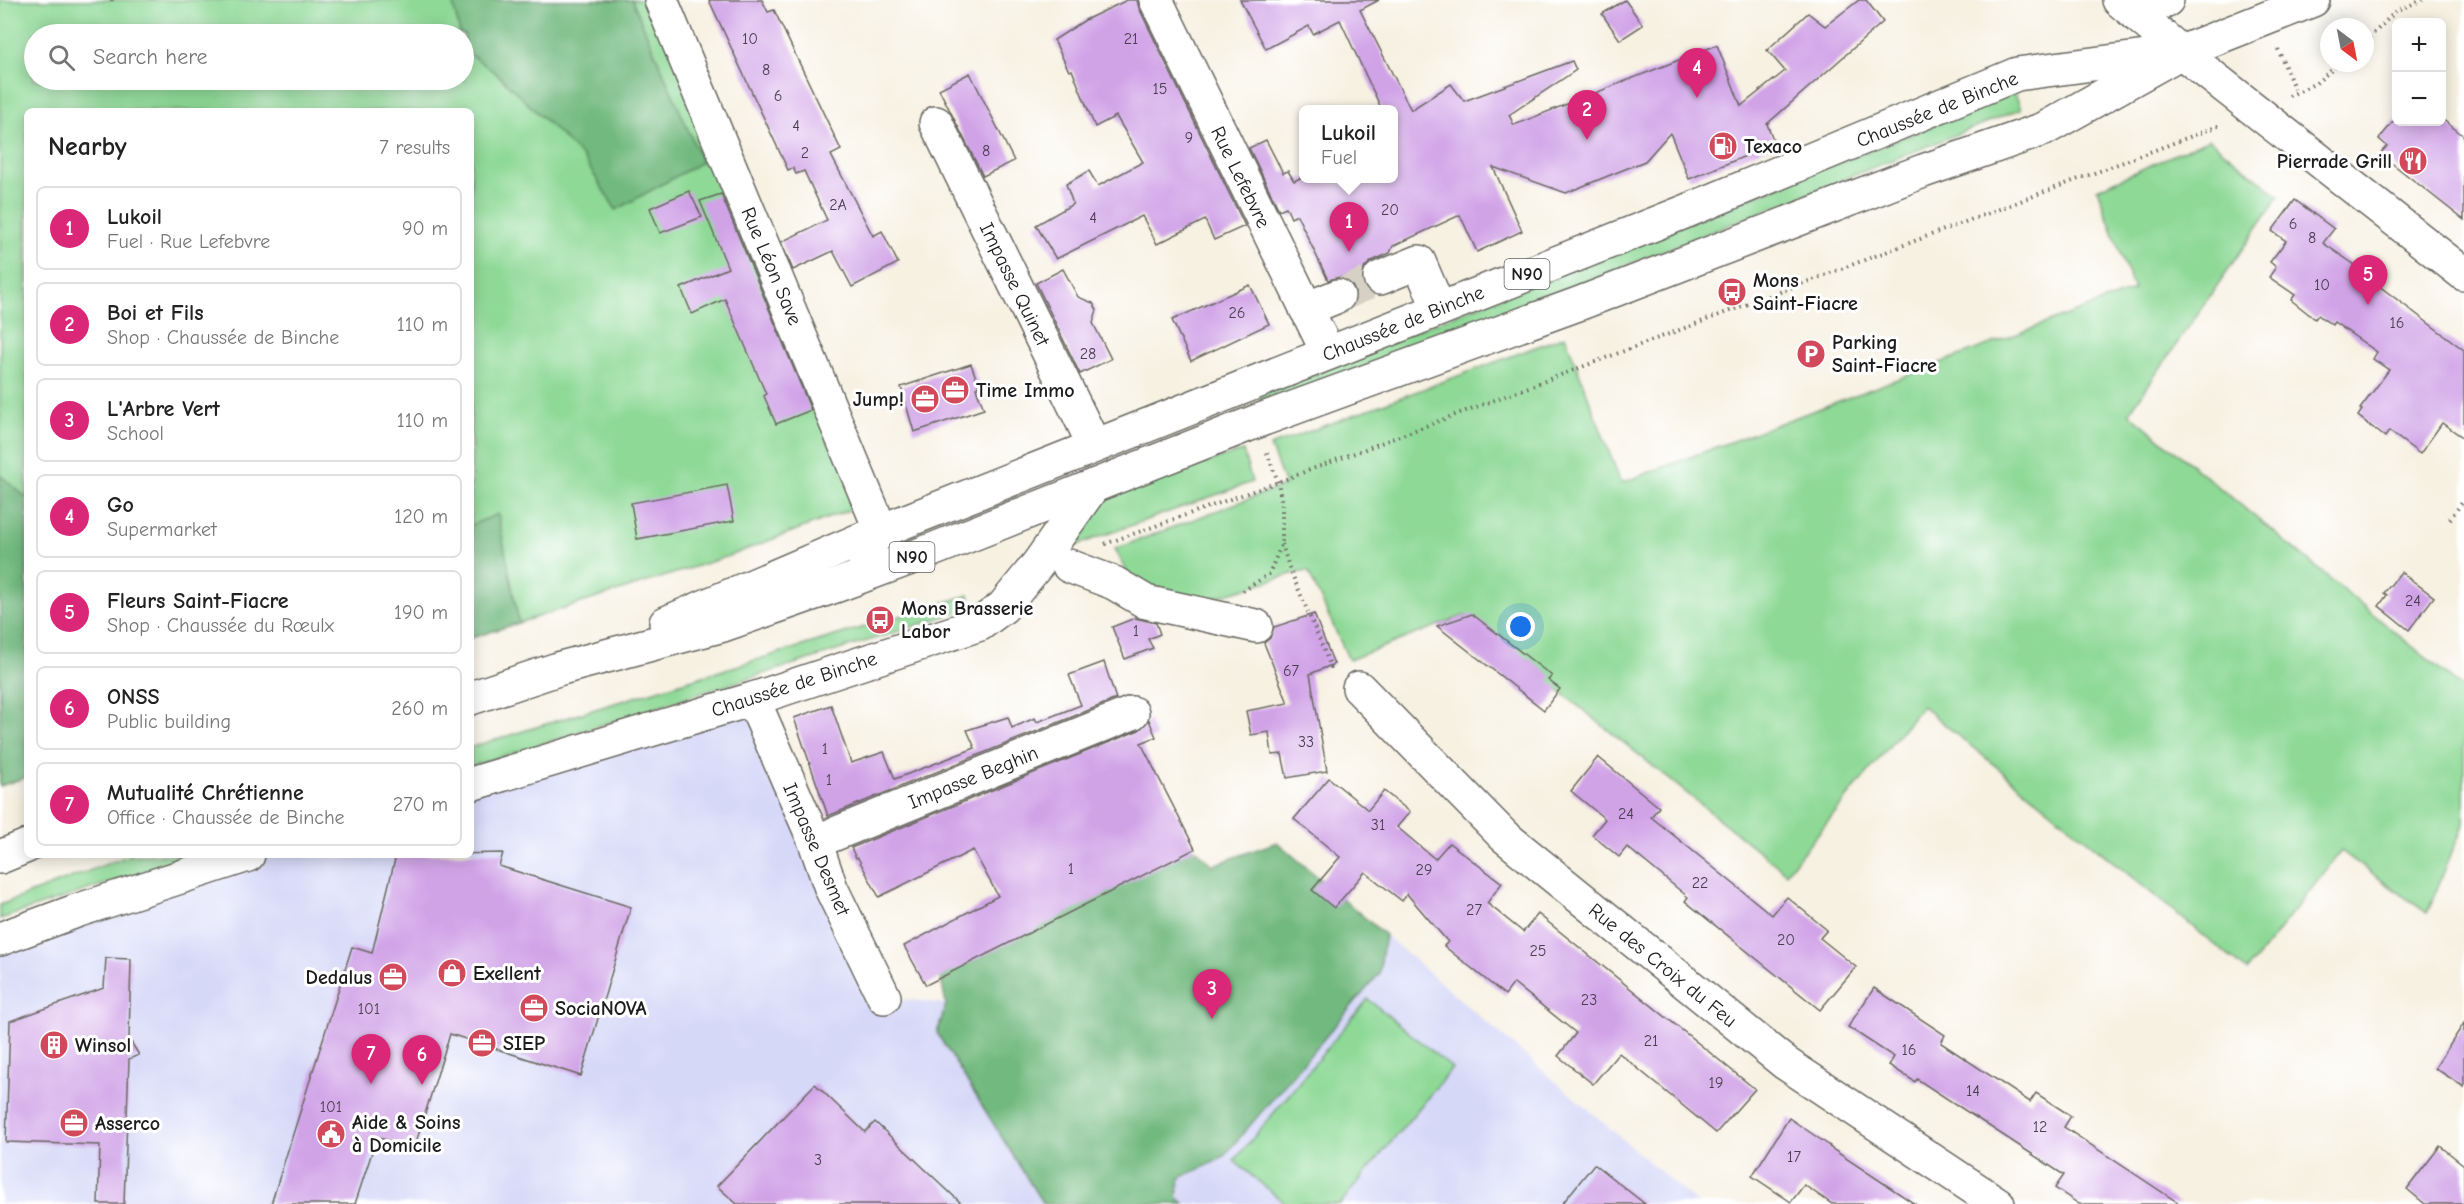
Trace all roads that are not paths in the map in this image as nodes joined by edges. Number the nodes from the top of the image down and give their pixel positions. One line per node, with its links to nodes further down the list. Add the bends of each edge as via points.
1 (661, 0): 16 (main road, Rue Léon Save)
2 (1156, 0): 11 (main road, Rue Lefebvre)
3 (2166, 0): 5 (main road)
4 (2313, 0): 6 (main road, N90)
5 (2127, 7): 6 (main road)
6 (2181, 52): 8 (main road); 12 (main road, Chaussée de Binche / N90, via 2017,74); 15 (main road, Chaussée de Binche / N90, via 2044,129 1923,171)
7 (936, 123): 14 (main road, Impasse Quinet)
8 (2464, 274)
9 (1380, 278): 12 (main road, via 1419,262)
10 (1338, 296): 11 (main road)
11 (1306, 309): 13 (main road, Rue Lefebvre)
12 (1439, 309): 13 (main road, Chaussée de Binche / N90)
13 (1328, 353): 14 (main road, Chaussée de Binche / N90)
14 (1094, 446): 16 (main road, Chaussée de Binche / N90)
15 (1093, 486): 19 (main road, Chaussée de Binche / N90, via 890,566); 23 (main road, Chaussée de Binche, via 1003,607 980,624)
16 (881, 531): 19 (main road, Chaussée de Binche, via 862,552 764,597); 20 (main road, Chaussée de Binche / N90)
17 (1069, 566): 18 (main road, via 1114,583 1146,602)
18 (1247, 624)
19 (723, 625): 20 (main road, Chaussée de Binche / N90)
20 (561, 668): 22 (main road, Chaussée de Binche / N90)
21 (1359, 688): 32 (main road, Rue des Croix du Feu, via 1504,836 1775,1055)
22 (474, 697)
23 (753, 699): 25 (main road, Chaussée de Binche); 26 (main road, Impasse Desmet)
24 (1132, 713): 26 (main road, Impasse Beghin)
25 (474, 783)
26 (815, 842): 31 (main road, Impasse Desmet, via 831,888)
27 (24, 847): 28 (main road)
28 (0, 857)
29 (239, 858): 30 (main road)
30 (0, 939)
31 (884, 997)
32 (1998, 1204)

